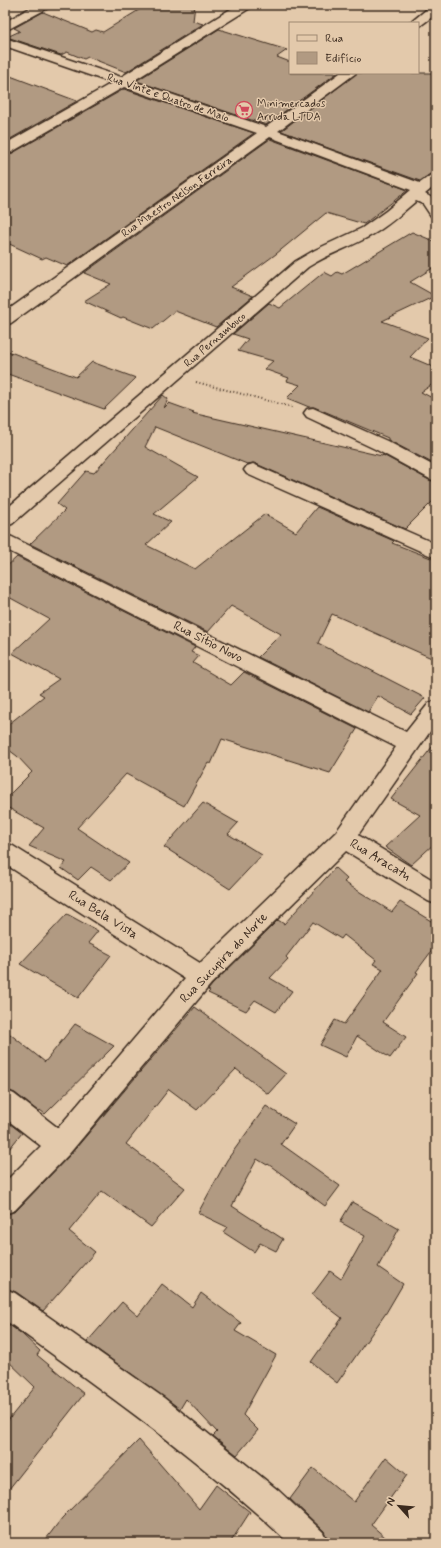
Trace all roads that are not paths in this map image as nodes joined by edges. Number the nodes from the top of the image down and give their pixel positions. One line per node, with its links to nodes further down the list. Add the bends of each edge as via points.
1 (44, 5): 5 (street)
2 (246, 5): 8 (street)
3 (436, 8): 4 (street)
4 (417, 22)
5 (5, 27)
6 (5, 42): 8 (street, Rua Vinte e Quatro de Maio)
7 (348, 74): 9 (street, Rua Maestro Nelson Ferreira)
8 (123, 82): 9 (street, Rua Vinte e Quatro de Maio); 10 (street)
9 (268, 132): 12 (street, Rua Vinte e Quatro de Maio); 14 (street, Rua Maestro Nelson Ferreira)
10 (5, 150)
11 (436, 178): 12 (street, Rua Pernambuco)
12 (417, 191): 13 (street, Rua Vinte e Quatro de Maio); 18 (street, Rua Pernambuco, via 377,226 302,264)
13 (436, 213)
14 (5, 320)
15 (313, 413): 17 (street, via 381,445)
16 (253, 470): 20 (street)
17 (436, 475)
18 (5, 520)
19 (5, 541): 22 (street, Rua Sítio Novo)
20 (436, 552)
21 (436, 709): 22 (street, Rua Sucupira do Norte)
22 (410, 744): 23 (street, Rua Sucupira do Norte)
23 (344, 838): 25 (street, Rua Aracatu); 26 (street, Rua Sucupira do Norte)
24 (5, 852): 26 (street, Rua Bela Vista)
25 (436, 894)
26 (202, 977): 28 (street, Rua Sucupira do Norte)
27 (5, 1102): 28 (street)
28 (60, 1145): 29 (street, Rua Sucupira do Norte)
29 (5, 1201)
30 (5, 1303): 31 (street, via 153,1409 268,1502)
31 (312, 1543)

